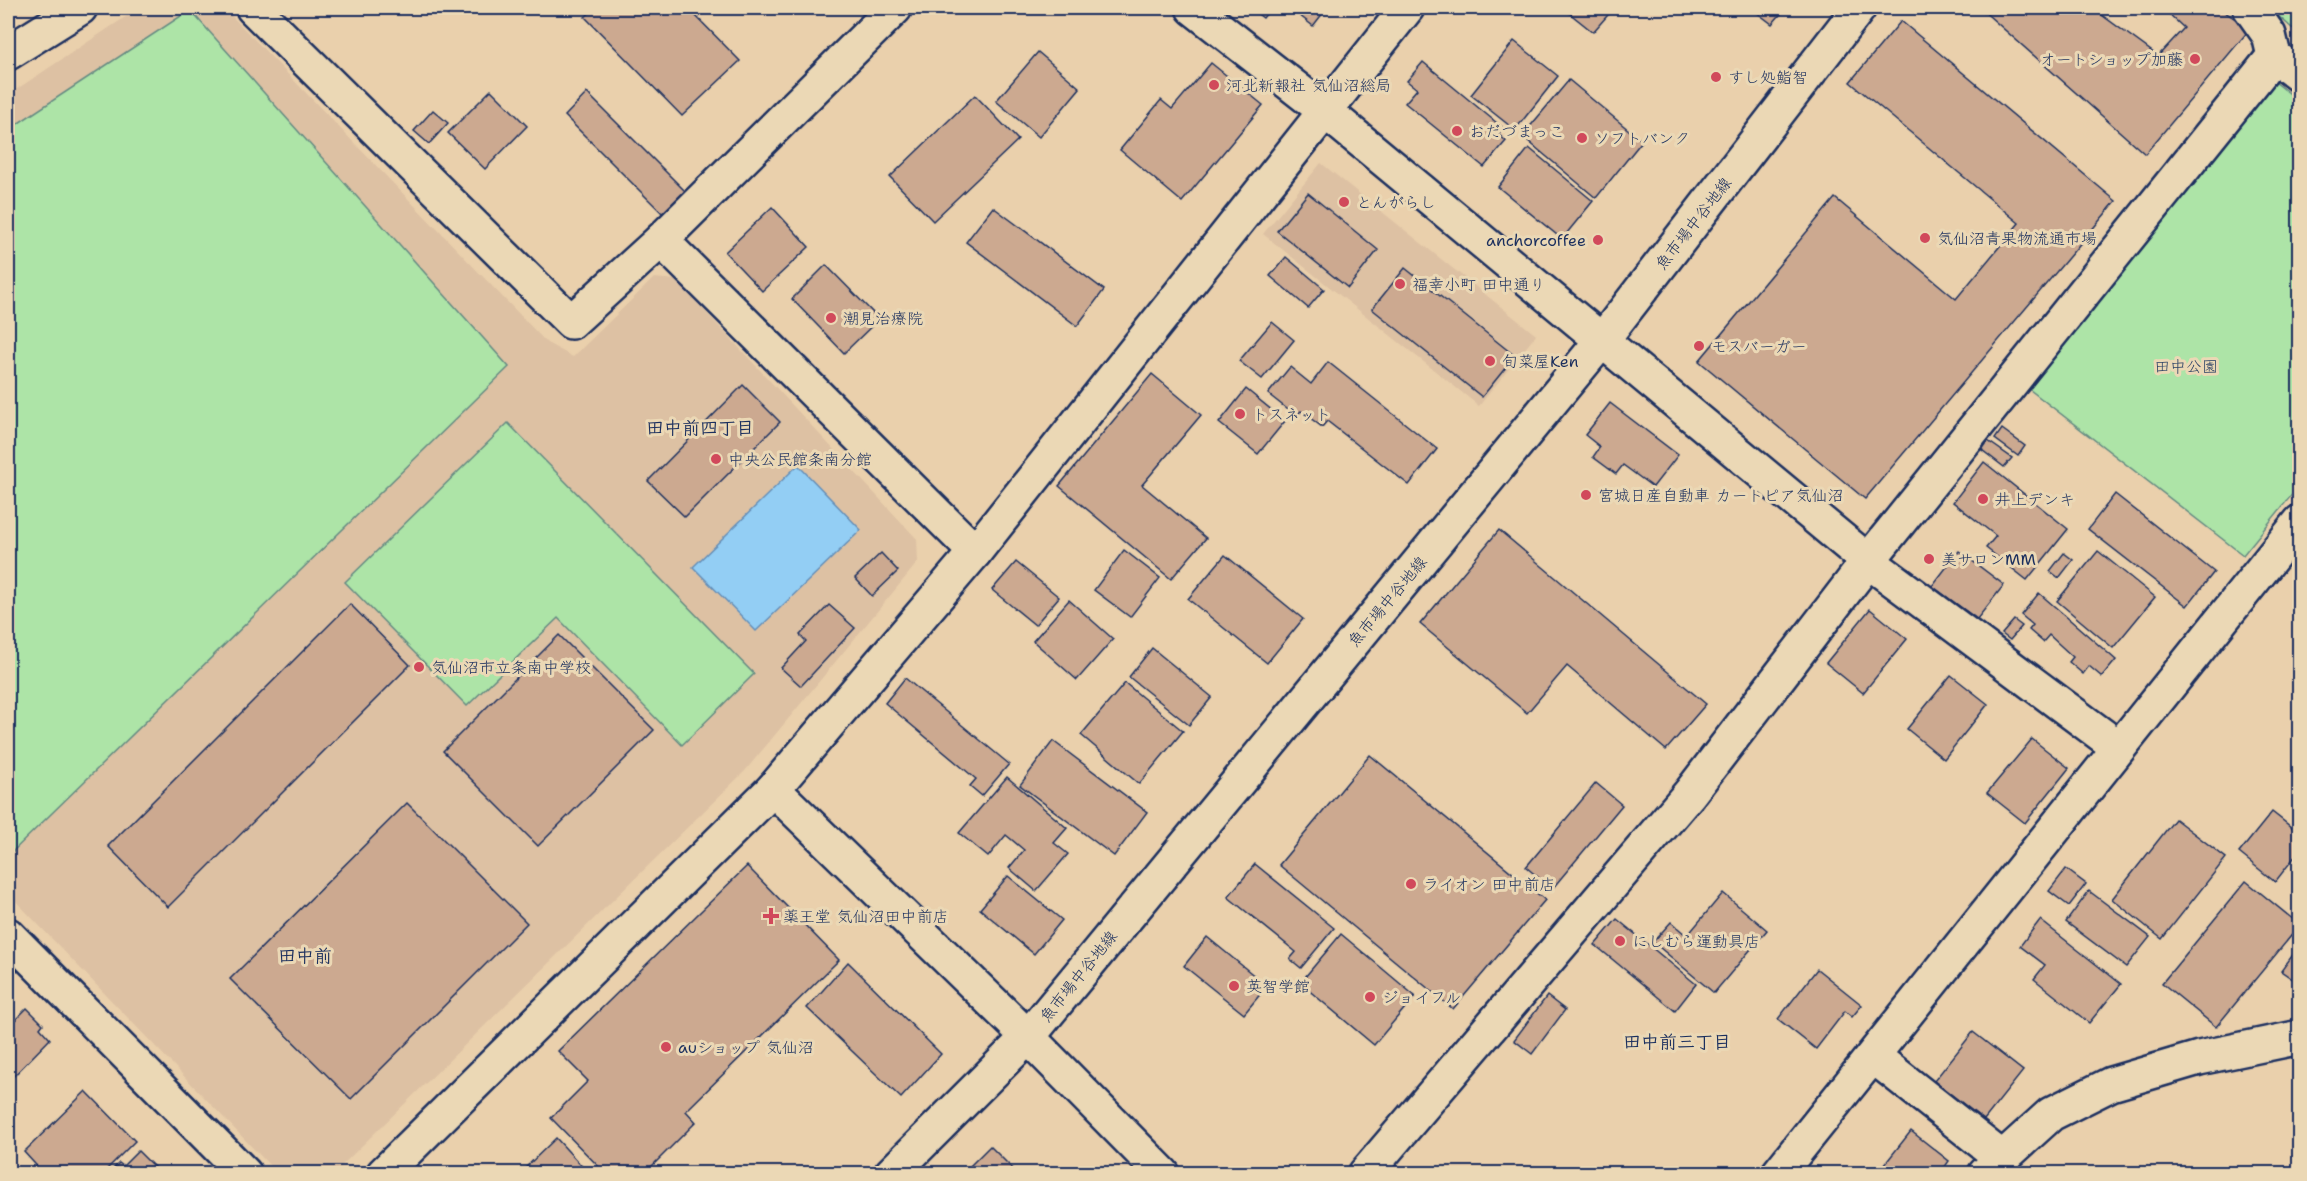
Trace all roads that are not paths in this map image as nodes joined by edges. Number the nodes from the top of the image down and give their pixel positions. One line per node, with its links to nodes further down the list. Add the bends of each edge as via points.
1 (80, 8): 8 (street)
2 (253, 8): 12 (street, via 571,322)
3 (895, 8): 12 (street)
4 (1193, 8): 11 (street)
5 (1407, 8): 11 (street)
6 (1859, 8): 13 (street, 魚市場中谷地線)
7 (2250, 8): 9 (street, via 2269,35)
8 (8, 53)
9 (2274, 56): 10 (street); 16 (street)
10 (2300, 76)
11 (1325, 111): 13 (street); 15 (street)
12 (661, 240): 15 (street)
13 (1603, 339): 16 (street); 20 (street, 魚市場中谷地線)
14 (2300, 522): 17 (street)
15 (975, 552): 18 (street)
16 (1868, 561): 17 (street); 28 (street, via 1690,793)
17 (2118, 747): 22 (street)
18 (773, 789): 20 (street); 25 (street)
19 (8, 935): 24 (street)
20 (1028, 1037): 26 (street, 魚市場中谷地線); 27 (street)
21 (2300, 1037): 23 (street, via 2199,1058 2111,1084 2051,1114)
22 (1873, 1056): 23 (street); 29 (street)
23 (1993, 1166)
24 (245, 1173)
25 (383, 1173)
26 (891, 1173)
27 (1163, 1173)
28 (1365, 1173)
29 (1778, 1173)

